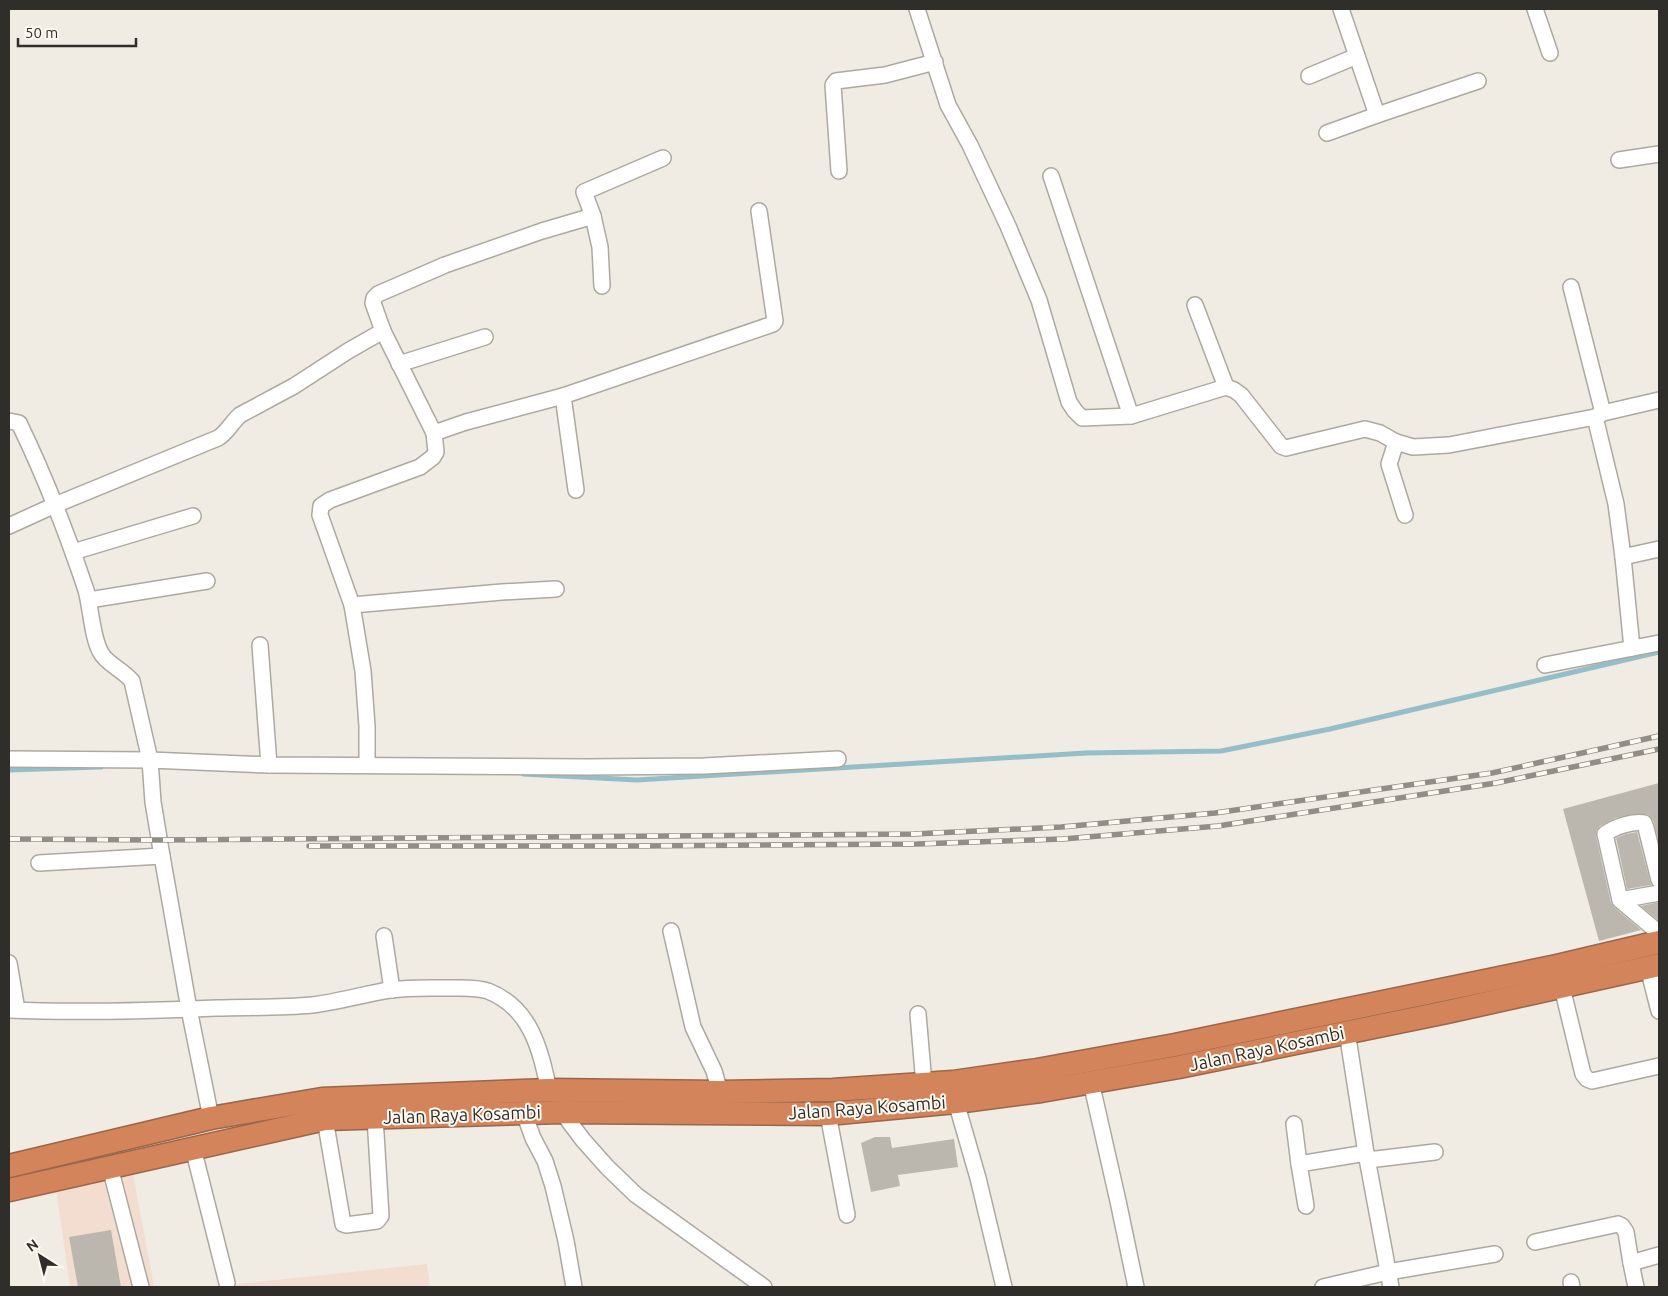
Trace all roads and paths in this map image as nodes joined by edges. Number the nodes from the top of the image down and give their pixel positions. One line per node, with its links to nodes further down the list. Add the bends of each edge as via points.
1 (917, 9): 6 (street)
2 (1341, 9): 5 (street)
3 (1535, 9): 4 (street)
4 (1550, 53)
5 (1356, 56): 7 (street); 9 (street)
6 (935, 62): 14 (street, via 885,75 836,81 833,85); 28 (street, via 948,105 970,145 1039,300 1072,407 1082,418)
7 (1308, 76)
8 (1478, 81): 9 (street)
9 (1377, 115): 10 (street)
10 (1327, 133)
11 (1659, 154): 13 (street)
12 (663, 158): 17 (street, via 586,190 584,196)
13 (1619, 160)
14 (839, 171)
15 (1051, 176): 28 (street)
16 (760, 211): 25 (street, via 774,323)
17 (592, 216): 18 (street, via 600,247); 21 (street, via 542,230 445,265 378,294 373,303)
18 (602, 286)
19 (1571, 288): 27 (street)
20 (1195, 305): 24 (street)
21 (383, 331): 23 (street); 33 (street, via 240,415 218,438)
22 (485, 337): 23 (street)
23 (399, 364): 30 (street)
24 (1226, 387): 28 (street); 31 (street, via 1241,395 1281,446 1286,448 1365,429)
25 (563, 396): 30 (street); 32 (street)
26 (1659, 400): 27 (street)
27 (1599, 415): 31 (street, via 1449,445 1413,447); 39 (street)
28 (1130, 416)
29 (9, 422): 33 (street, via 19,423)
30 (434, 433): 43 (street, via 436,452 428,462 321,506 320,515)
31 (1396, 442): 34 (street, via 1390,471)
32 (576, 490)
33 (56, 505): 36 (street); 38 (street)
34 (1405, 515)
35 (193, 516): 38 (street)
36 (9, 526)
37 (1659, 549): 39 (street)
38 (73, 552): 42 (street)
39 (1623, 557): 46 (street)
40 (207, 581): 42 (street)
41 (556, 589): 43 (street)
42 (89, 600): 50 (street, via 101,653 132,681)
43 (352, 605): 51 (street, via 363,671)
44 (1659, 643): 46 (street)
45 (260, 645): 52 (street)
46 (1632, 648): 47 (street)
47 (1545, 665)
48 (9, 758): 50 (street)
49 (838, 759): 51 (street, via 704,766)
50 (151, 763): 52 (street); 53 (street, via 153,802)
51 (367, 764): 52 (street)
52 (269, 765)
53 (162, 856): 54 (street); 64 (street)
54 (38, 863)
55 (1659, 880): 57 (street, via 1644,823 1610,830 1605,834)
56 (1659, 893): 57 (street)
57 (1620, 900): 60 (street)
58 (671, 931): 73 (street, via 693,1027 714,1071)
59 (384, 936): 63 (street)
60 (1654, 951): 62 (highway, Jalan Raya Kosambi); 66 (street)
61 (9, 962): 65 (street)
62 (1559, 977): 68 (highway, Jalan Raya Kosambi); 69 (street, via 1587,1078 1592,1081); 71 (highway, Jalan Raya Kosambi, via 1037,1070)
63 (392, 990): 64 (street, via 312,1005); 72 (street, via 472,988 488,991 505,1001 529,1026 541,1056)
64 (188, 1009): 65 (street); 79 (street)
65 (13, 1010)
66 (1659, 1011)
67 (918, 1014): 71 (street)
68 (1347, 1032): 70 (highway, Jalan Raya Kosambi); 84 (street)
69 (1659, 1066)
70 (1091, 1082): 74 (highway, Jalan Raya Kosambi); 101 (street)
71 (924, 1084): 73 (highway, Jalan Raya Kosambi)
72 (549, 1090): 73 (highway, Jalan Raya Kosambi); 79 (highway, Jalan Raya Kosambi, via 322,1100)
73 (720, 1092)
74 (956, 1102): 77 (highway, Jalan Raya Kosambi); 100 (street)
75 (562, 1112): 76 (highway, Jalan Raya Kosambi); 77 (highway, Jalan Raya Kosambi); 99 (street, via 595,1153 636,1195)
76 (524, 1113): 78 (highway, Jalan Raya Kosambi); 98 (street, via 553,1186)
77 (828, 1114): 90 (street)
78 (375, 1117): 80 (highway, Jalan Raya Kosambi); 80 (street, via 380,1216 377,1221 346,1225 343,1224)
79 (211, 1118): 86 (highway, Jalan Raya Kosambi)
80 (325, 1119): 82 (highway, Jalan Raya Kosambi)
81 (1294, 1124): 85 (street)
82 (194, 1148): 87 (highway, Jalan Raya Kosambi); 96 (street)
83 (1435, 1152): 84 (street)
84 (1367, 1157): 85 (street); 95 (street)
85 (1300, 1164): 89 (street)
86 (9, 1166)
87 (110, 1167): 88 (highway, Jalan Raya Kosambi); 97 (street)
88 (9, 1190)
89 (1306, 1206)
90 (847, 1215)
91 (1535, 1242): 94 (street, via 1618,1224 1626,1232)
92 (1495, 1254): 95 (street)
93 (1659, 1255): 94 (street)
94 (1631, 1263): 104 (street)
95 (1388, 1272): 102 (street); 103 (street)
96 (227, 1283)
97 (141, 1287)
98 (574, 1287)
99 (764, 1287)
100 (1004, 1287)
101 (1136, 1287)
102 (1323, 1287)
103 (1390, 1287)
104 (1636, 1287)

